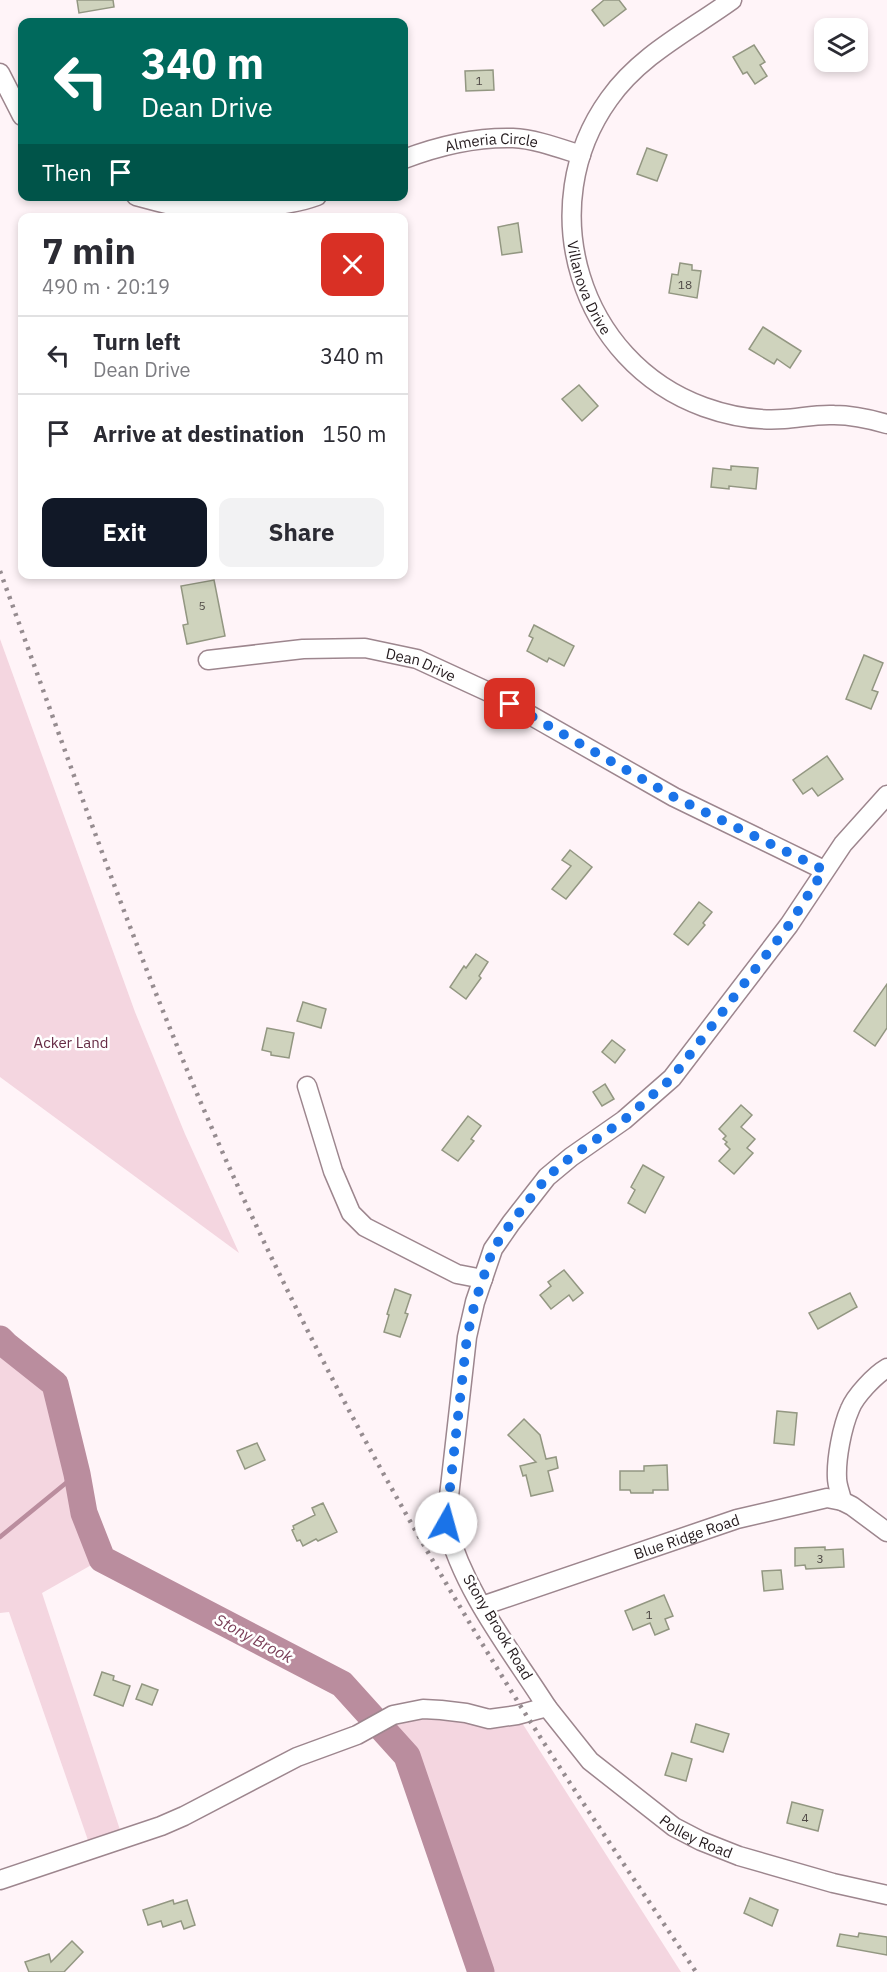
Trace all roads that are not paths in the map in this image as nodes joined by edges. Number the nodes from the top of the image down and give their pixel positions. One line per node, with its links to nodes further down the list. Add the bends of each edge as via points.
1 (732, 0): 4 (street, Villanova Drive, via 635,68 603,108)
2 (0, 74): 3 (street)
3 (18, 108)
4 (581, 155): 5 (street, Almeria Circle, via 514,138 468,141); 8 (street, Villanova Drive, via 571,216 580,277 602,324 634,364 684,399 723,413 764,419 835,415)
5 (408, 158)
6 (156, 201): 7 (street, via 183,208 215,209)
7 (304, 201)
8 (887, 424)
9 (208, 660): 11 (street, Dean Drive, via 303,649 365,648 417,659 493,694 674,797)
10 (887, 795): 11 (street, Stony Brook Road)
11 (824, 870): 13 (street, Stony Brook Road, via 789,925 672,1078 624,1120 547,1177 493,1249)
12 (307, 1086): 13 (street, via 333,1171 351,1213 365,1227 457,1274)
13 (483, 1279): 17 (street, Stony Brook Road, via 467,1337 446,1523 452,1547)
14 (887, 1368): 15 (street, via 855,1399 849,1411 837,1479)
15 (842, 1501): 16 (street); 17 (street, Blue Ridge Road, via 827,1498 737,1519)
16 (887, 1532)
17 (482, 1606): 18 (street, Stony Brook Road)
18 (547, 1707): 19 (street, via 489,1719 423,1709 393,1715 357,1735 297,1757 161,1826); 20 (street, Polley Road, via 590,1761 674,1827 740,1856)
19 (0, 1880)
20 (887, 1895)

